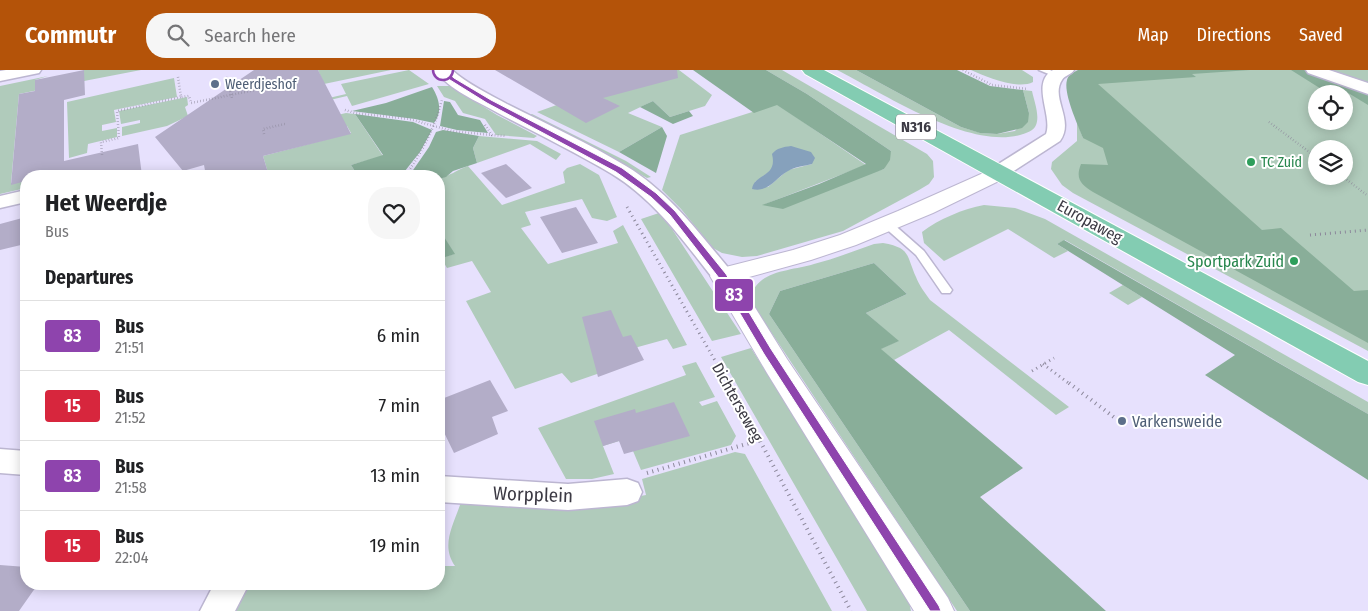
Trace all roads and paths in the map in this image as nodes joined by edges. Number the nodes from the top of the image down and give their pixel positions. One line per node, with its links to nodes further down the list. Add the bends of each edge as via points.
1 (33, 70): 6 (street)
2 (443, 70): 33 (street, via 489,102 640,184 672,213)
3 (810, 70): 24 (main road, Europaweg / N316)
4 (963, 70): 7 (path, via 992,85)
5 (1314, 70): 11 (street)
6 (0, 76)
7 (1054, 76): 24 (street, via 1050,94 1057,132)
8 (178, 77): 12 (path)
9 (226, 77): 13 (path)
10 (270, 86): 13 (path)
11 (1368, 89)
12 (181, 97): 13 (path, via 189,96 192,103); 22 (path, via 117,111 119,138 101,142)
13 (231, 97)
14 (442, 98): 18 (path)
15 (345, 110): 18 (path, via 409,119)
16 (1269, 122): 21 (path)
17 (285, 124): 19 (path, via 263,129)
18 (436, 127): 20 (path); 23 (path)
19 (264, 134)
20 (492, 135)
21 (1308, 152)
22 (102, 155)
23 (409, 170)
24 (999, 172): 30 (street); 38 (main road, Europaweg / N316)
25 (1353, 184): 26 (path)
26 (1368, 196)
27 (20, 197): 28 (street)
28 (0, 202)
29 (625, 202): 40 (path, Dichterseweg)
30 (887, 224): 33 (street, via 820,249); 34 (lane, via 920,253)
31 (1368, 230): 32 (path)
32 (1310, 235)
33 (723, 276): 48 (street)
34 (946, 290)
35 (1054, 358): 36 (path)
36 (1043, 364): 37 (path); 39 (path)
37 (1032, 371)
38 (1368, 374)
39 (1119, 421)
40 (760, 440): 44 (path, via 640,475); 47 (path, Dichterseweg)
41 (0, 461): 42 (street)
42 (20, 463)
43 (445, 489): 44 (street, Worpplein, via 568,497)
44 (627, 492)
45 (229, 590): 46 (street)
46 (217, 611)
47 (851, 611)
48 (935, 611)

